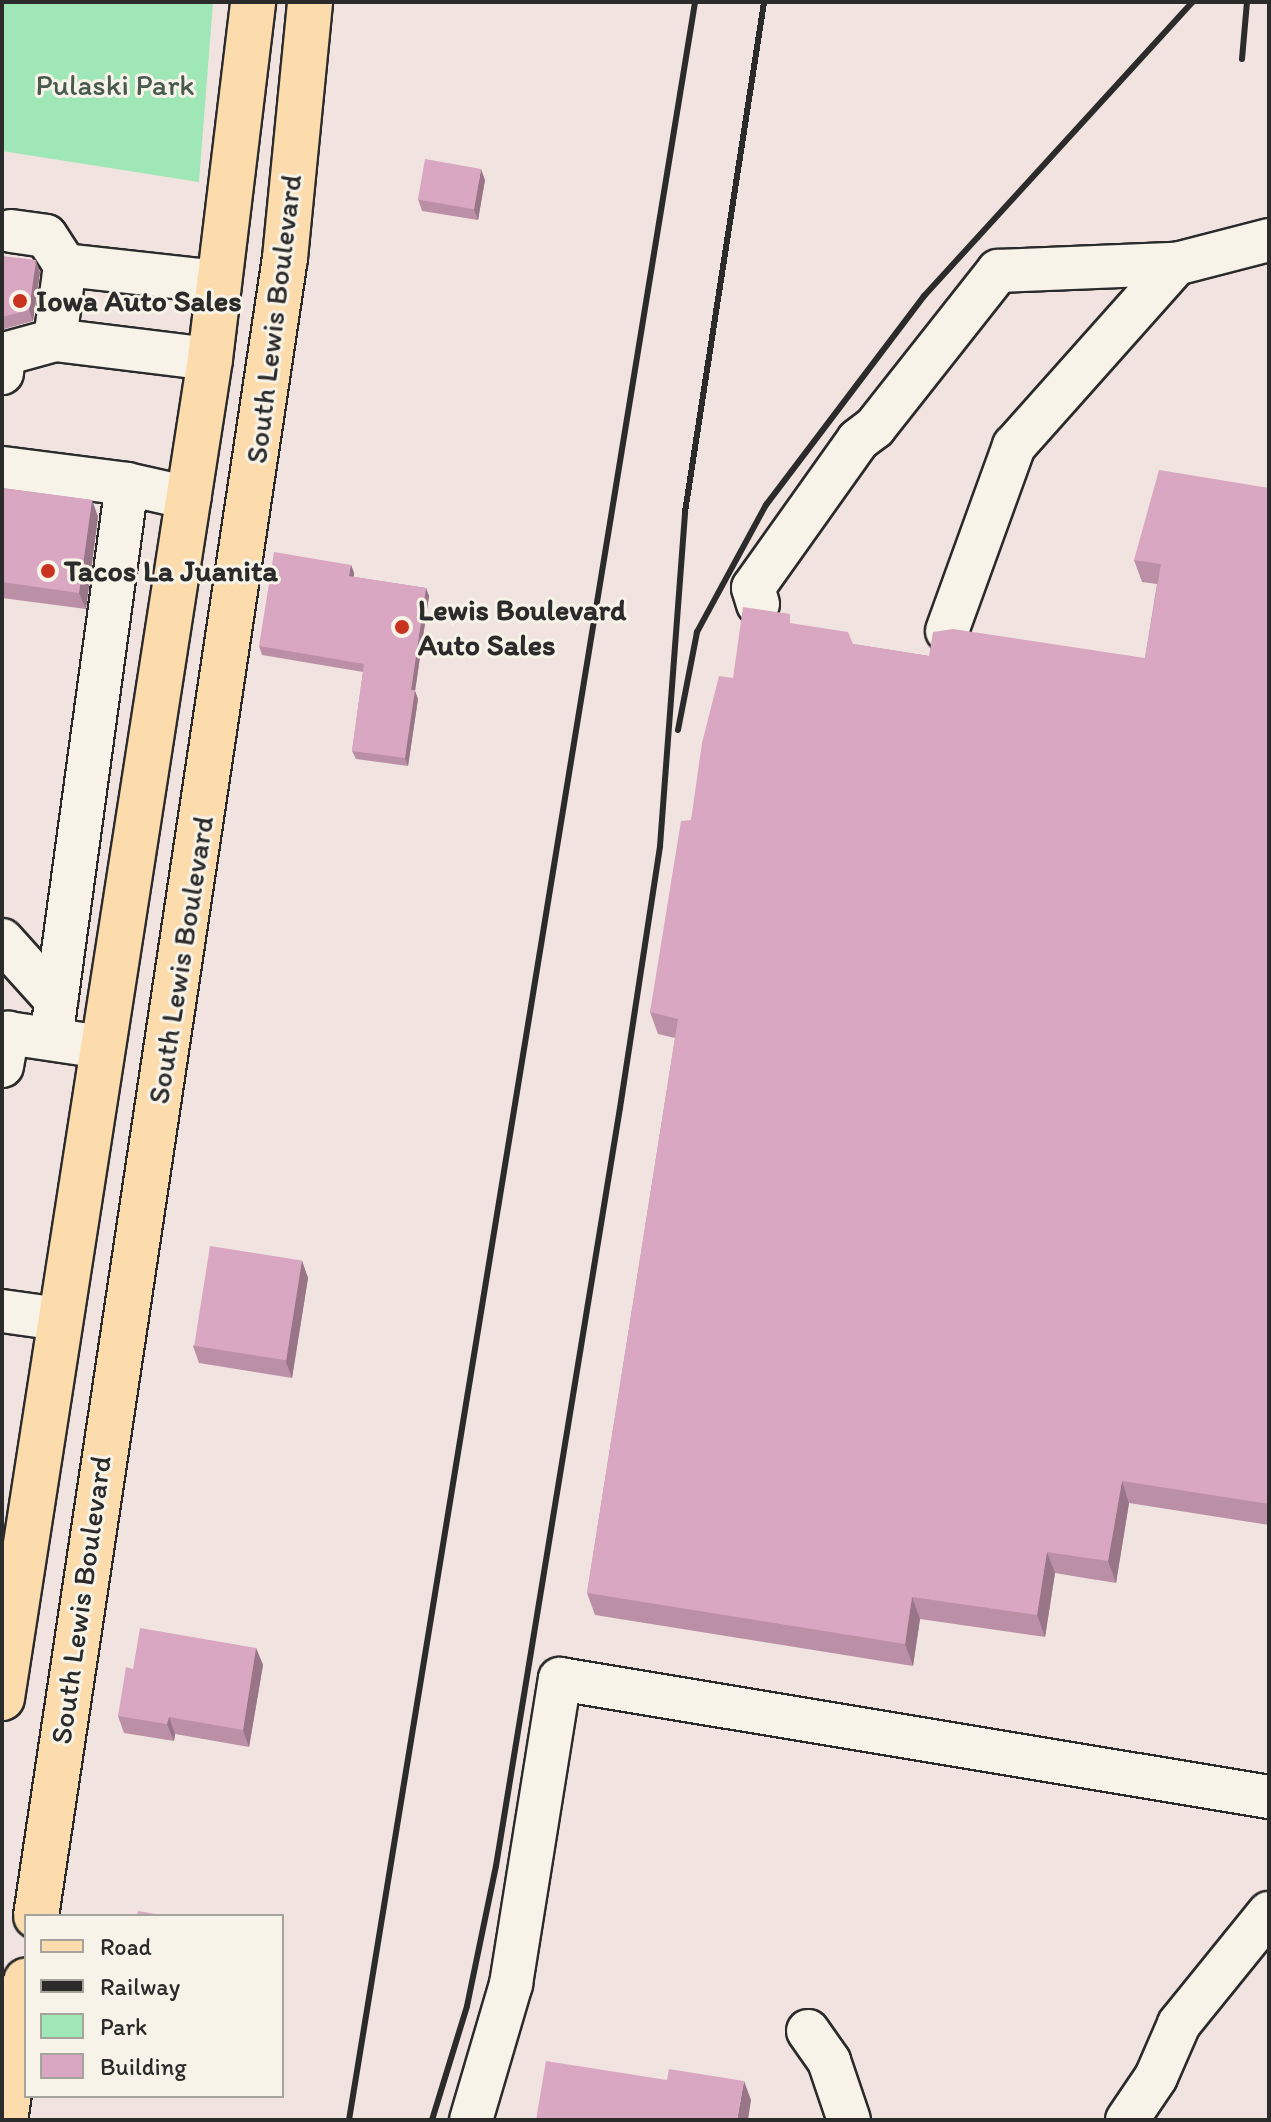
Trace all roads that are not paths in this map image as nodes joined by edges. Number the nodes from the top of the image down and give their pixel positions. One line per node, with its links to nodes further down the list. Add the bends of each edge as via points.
1 (253, 2): 9 (main road, South Lewis Boulevard)
2 (310, 2): 6 (main road, South Lewis Boulevard)
3 (338, 2): 6 (main road)
4 (11, 231): 8 (street, via 46,236)
5 (1269, 240): 7 (street)
6 (285, 258): 31 (main road, South Lewis Boulevard)
7 (1176, 264): 16 (street, via 998,271 875,427 858,440 753,588); 19 (street, via 1014,446)
8 (65, 265): 9 (street); 10 (street)
9 (219, 282): 11 (main road, South Lewis Boulevard)
10 (55, 340): 11 (street); 12 (street, via 4,354)
11 (210, 359): 15 (main road, South Lewis Boulevard)
12 (2, 373)
13 (2, 468): 14 (street)
14 (127, 484): 15 (street); 17 (street)
15 (189, 498): 18 (main road, South Lewis Boulevard)
16 (758, 604)
17 (109, 613): 18 (street); 21 (street)
18 (168, 626): 22 (main road, South Lewis Boulevard)
19 (947, 631)
20 (2, 940): 21 (street)
21 (54, 1020): 22 (street); 23 (street, via 8,1033)
22 (102, 1047): 25 (main road, South Lewis Boulevard)
23 (2, 1066)
24 (2, 1311): 25 (street)
25 (59, 1319): 26 (main road, South Lewis Boulevard)
26 (10, 1584): 27 (main road, South Lewis Boulevard)
27 (2, 1692): 28 (main road, South Lewis Boulevard)
28 (2, 1698)
29 (1269, 1797): 35 (street, via 560,1679 511,1984)
30 (1269, 1913): 37 (street, via 1179,2024 1156,2077)
31 (36, 1914)
32 (24, 1994): 34 (main road)
33 (808, 2031): 36 (street, via 829,2061)
34 (5, 2120)
35 (471, 2120)
36 (849, 2120)
37 (1127, 2120)

